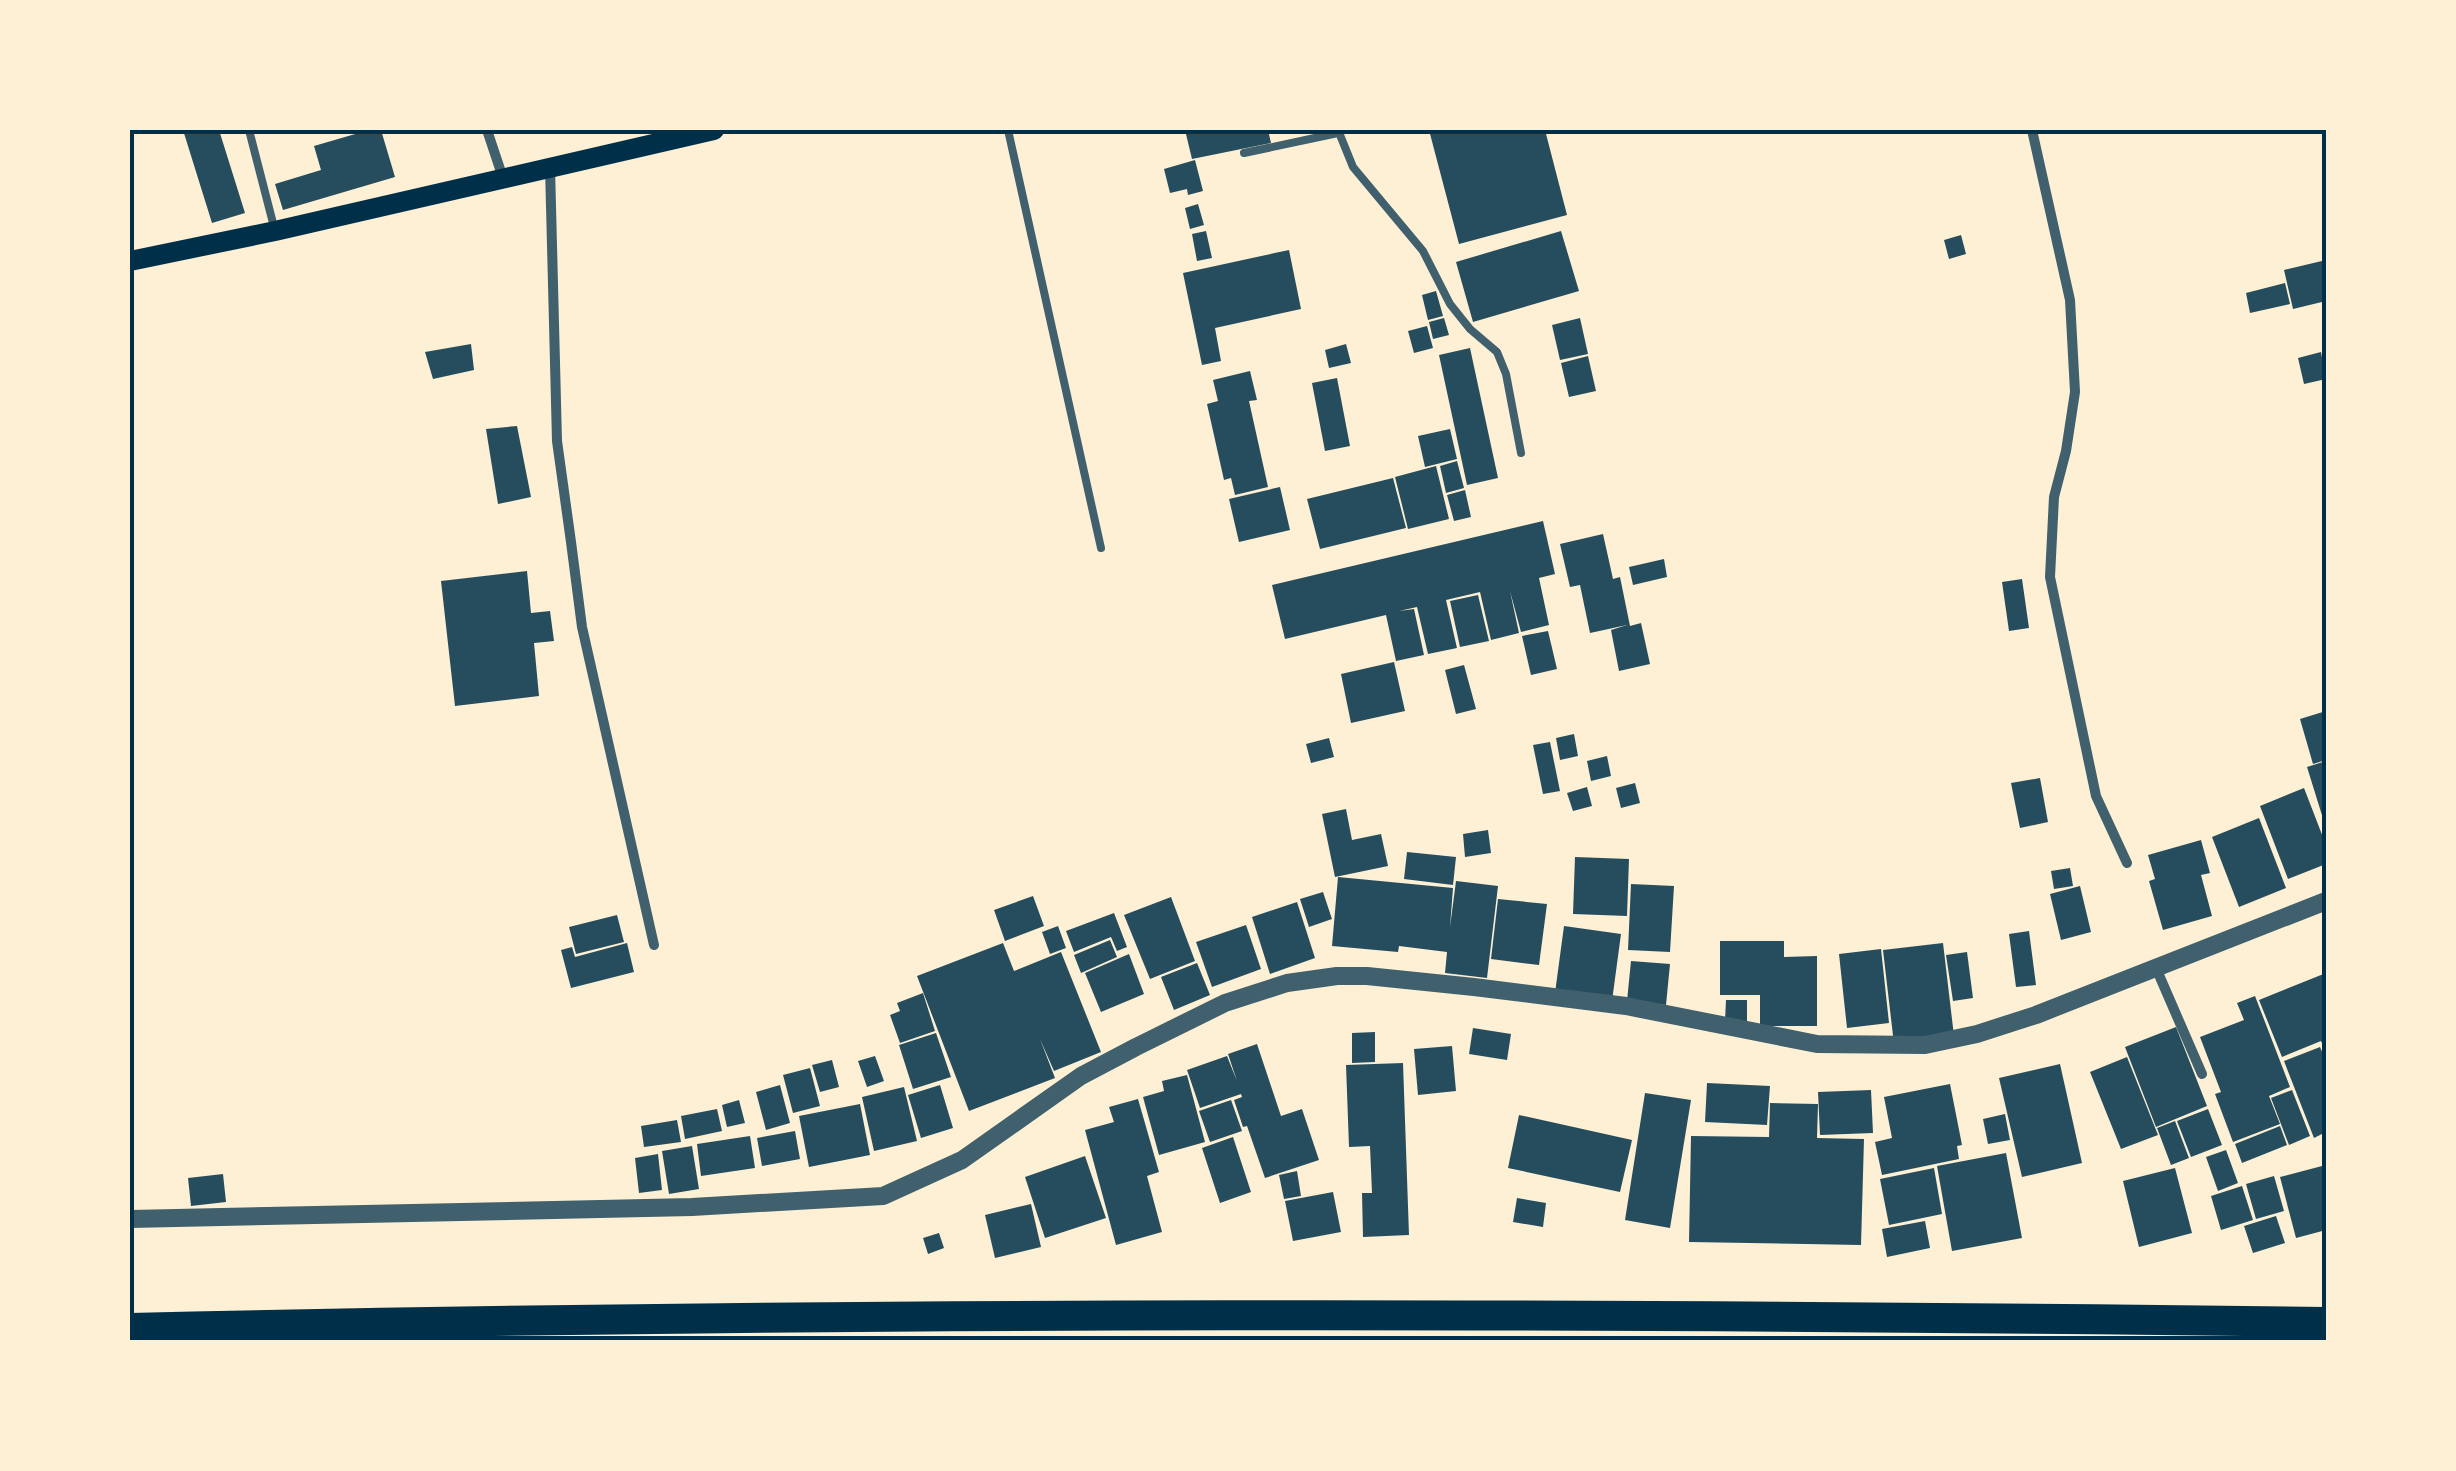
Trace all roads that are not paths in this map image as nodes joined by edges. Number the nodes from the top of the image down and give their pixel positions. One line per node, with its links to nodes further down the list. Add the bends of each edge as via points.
1 (250, 130): 11 (lane)
2 (487, 130): 10 (street)
3 (714, 130): 7 (main road)
4 (1008, 130): 14 (lane)
5 (2032, 130): 15 (street, via 2070,300 2075,392 2054,497 2050,576 2096,796)
6 (1338, 132): 8 (lane); 13 (lane, via 1352,168 1423,251 1450,304 1497,352)
7 (645, 137): 9 (main road)
8 (1244, 153)
9 (550, 167): 10 (main road); 17 (street, via 558,441 570,542 586,644)
10 (503, 178): 11 (main road)
11 (275, 231): 12 (main road)
12 (130, 261)
13 (1521, 453)
14 (1100, 548)
15 (2127, 862)
16 (2326, 901): 18 (street)
17 (654, 945)
18 (2156, 968): 19 (street); 20 (street, via 1992,1029 1925,1045 1817,1044 1552,995 1337,976 1225,1002 1082,1076 962,1160 884,1196 692,1207)
19 (2202, 1074)
20 (130, 1219)
21 (2326, 1322): 22 (highway, via 1634,1314)
22 (130, 1328)

